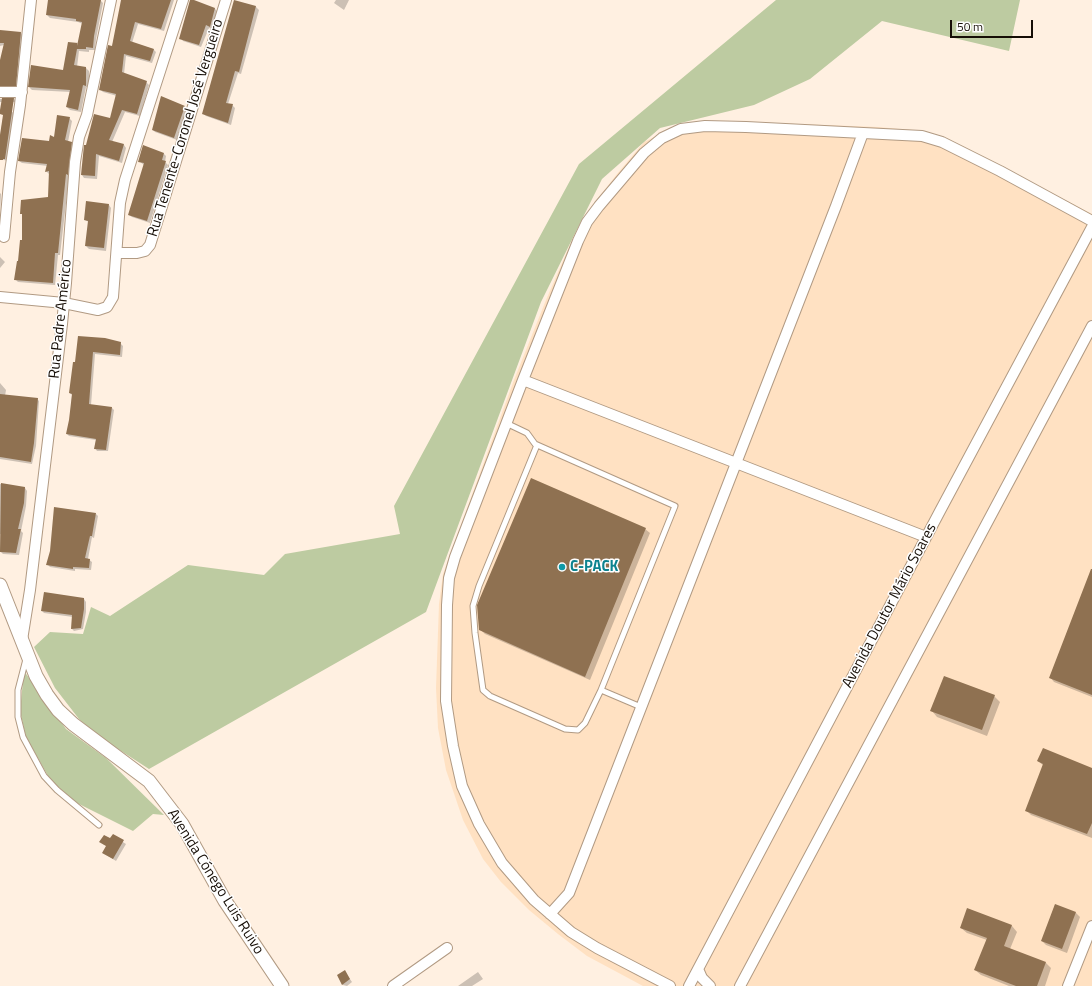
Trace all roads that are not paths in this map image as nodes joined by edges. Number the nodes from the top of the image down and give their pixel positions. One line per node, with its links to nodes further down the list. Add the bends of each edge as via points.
1 (31, 0): 6 (street)
2 (111, 0): 16 (street, Rua Padre Américo, via 75,162)
3 (183, 0): 14 (street, via 125,180 120,203)
4 (226, 0): 14 (street, Rua Tenente-Coronel José Vergueiro, via 150,245 145,251 137,253)
5 (0, 92): 6 (street)
6 (22, 92): 8 (street)
7 (863, 133): 9 (street, via 922,136 942,142); 18 (street, via 705,126 681,129 662,138 644,153 587,222); 21 (street)
8 (5, 171): 11 (street)
9 (1092, 220)
10 (1092, 227): 13 (street, Avenida Doutor Mário Soares)
11 (4, 237)
12 (1092, 249): 13 (street)
13 (1079, 252): 22 (street, Avenida Doutor Mário Soares)
14 (117, 253): 16 (street, via 113,297 107,307 98,310)
15 (0, 297): 16 (street)
16 (64, 303): 24 (street, Rua Padre Américo)
17 (1092, 326): 38 (street)
18 (523, 380): 19 (street); 21 (street)
19 (506, 423): 20 (lane, via 527,433); 29 (street, via 449,578 446,701 462,786 479,824 502,864)
20 (537, 445): 26 (lane, via 676,506); 26 (lane, via 473,606 483,690 490,696 565,729 578,730 585,723)
21 (736, 463): 22 (street); 27 (street)
22 (926, 537): 32 (street, Avenida Doutor Mário Soares)
23 (0, 584): 24 (street, Avenida Cónego Luis Ruivo)
24 (22, 640): 25 (street, Avenida Cónego Luis Ruivo)
25 (28, 654): 28 (lane, via 18,690 18,717 23,737 44,776); 33 (street, Avenida Cónego Luis Ruivo, via 36,676 58,710 149,781 182,824 225,901)
26 (601, 690): 27 (lane)
27 (641, 706): 29 (street, via 569,893)
28 (99, 825)
29 (550, 914): 35 (street, via 571,932)
30 (1092, 926): 39 (street)
31 (447, 948): 34 (street)
32 (698, 969): 36 (street, Avenida Doutor Mário Soares); 37 (street)
33 (282, 986)
34 (393, 986)
35 (670, 986)
36 (689, 986)
37 (710, 986)
38 (740, 986)
39 (1068, 986)

